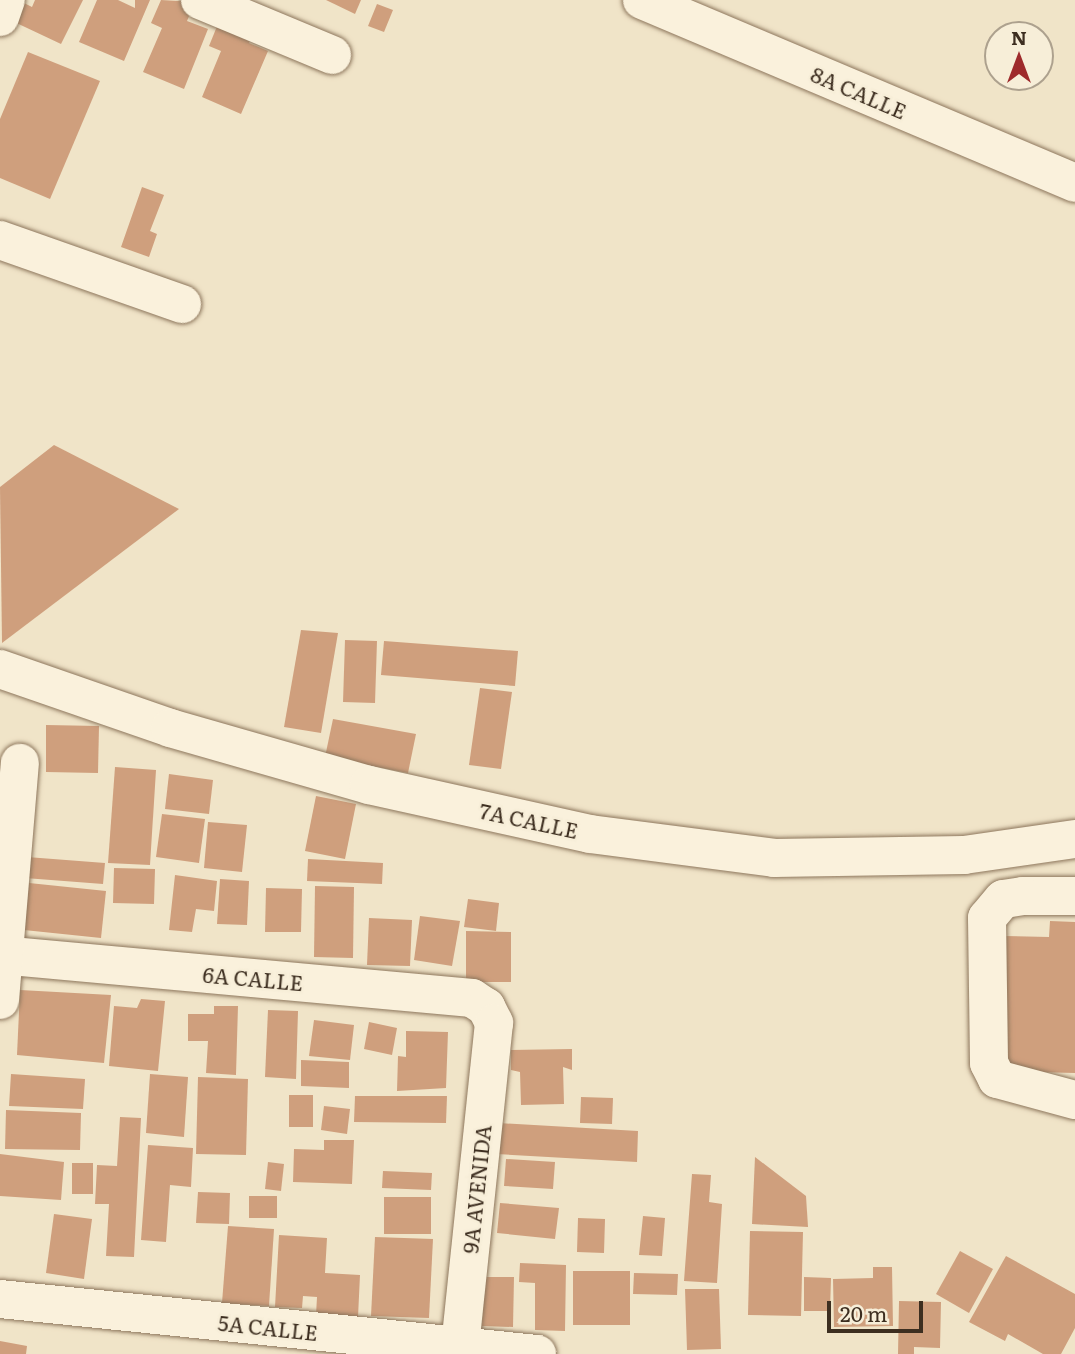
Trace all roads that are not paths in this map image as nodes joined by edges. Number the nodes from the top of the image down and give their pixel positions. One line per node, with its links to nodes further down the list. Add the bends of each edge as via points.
1 (6, 0): 4 (street)
2 (200, 0): 5 (street)
3 (642, 0): 6 (street, 8A CALLE)
4 (0, 17)
5 (332, 55)
6 (1075, 183)
7 (0, 240): 8 (street)
8 (182, 304)
9 (0, 669): 11 (street, 7A CALLE, via 170,728 369,785 590,834 774,858 964,855)
10 (20, 763): 13 (street)
11 (1075, 839)
12 (1075, 896): 16 (street, via 1003,899 988,918 988,932 989,1063 997,1079)
13 (3, 955): 14 (street); 15 (street, 6A CALLE, via 472,998 486,1007)
14 (0, 1000)
15 (494, 1023): 18 (street, 9A AVENIDA)
16 (1075, 1100)
17 (0, 1299): 18 (street, 5A CALLE)
18 (459, 1350): 19 (street, 5A CALLE)
19 (537, 1354)

